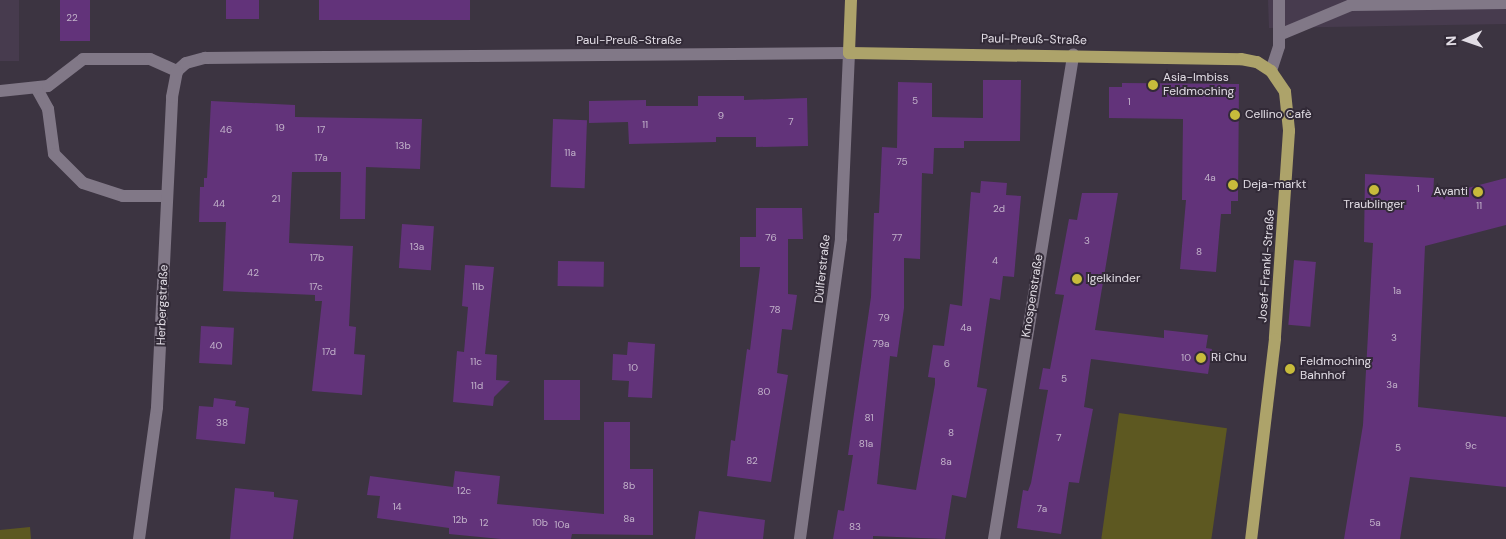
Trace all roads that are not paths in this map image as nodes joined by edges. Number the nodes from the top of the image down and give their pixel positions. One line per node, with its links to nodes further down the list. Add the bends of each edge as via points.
1 (852, 0): 5 (main road, Dülferstraße)
2 (1279, 0): 4 (street)
3 (1506, 3): 4 (street, via 1351,5)
4 (1279, 34): 8 (street, via 1280,46)
5 (849, 53): 6 (main road, Paul-Preuß-Straße); 7 (street, Paul-Preuß-Straße, via 205,58 186,63); 13 (street, Dülferstraße, via 841,239)
6 (1073, 54): 8 (main road, Paul-Preuß-Straße, via 1240,58 1257,62); 14 (street, Knospenstraße)
7 (177, 70): 9 (street, via 150,59 83,59 48,86); 11 (street, Herbergstraße, via 172,97)
8 (1271, 72): 15 (main road, Josef-Frankl-Straße, via 1285,92 1289,132 1275,339)
9 (37, 89): 10 (street); 11 (street, via 48,109 54,154 83,183 124,196)
10 (0, 91)
11 (167, 196): 12 (street, Herbergstraße, via 157,407)
12 (139, 539)
13 (800, 539)
14 (994, 539)
15 (1251, 539)

